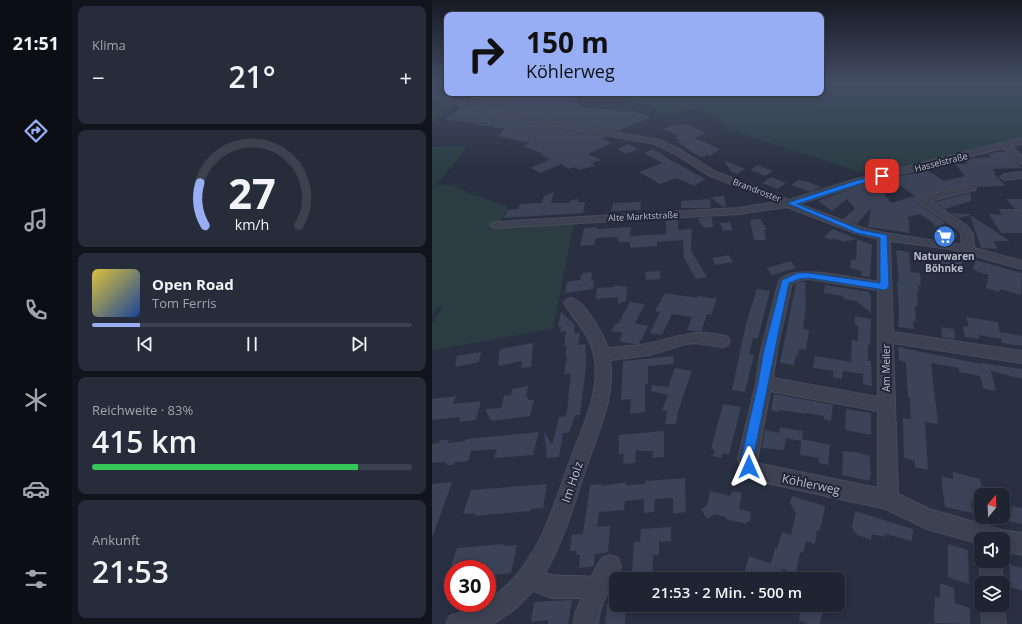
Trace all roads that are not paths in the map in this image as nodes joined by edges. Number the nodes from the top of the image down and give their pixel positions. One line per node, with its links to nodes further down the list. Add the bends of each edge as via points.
1 (496, 112): 8 (street, Brandroster, via 668,146 711,172)
2 (1022, 141): 3 (street, Hasselstraße)
3 (1006, 146): 4 (street); 8 (street, Hasselstraße, via 857,182)
4 (1022, 161)
5 (1022, 175): 6 (street)
6 (1005, 177)
7 (971, 188): 11 (street, via 923,199 962,227 967,234)
8 (790, 203): 9 (street, Alte Marktstraße, via 738,212); 10 (street, Brandroster, via 859,232)
9 (496, 225)
10 (884, 237): 11 (street, Brandroster, via 936,243); 13 (street, Am Meiler)
11 (968, 250): 12 (street, Brandroster)
12 (1022, 265)
13 (885, 287): 15 (street, Am Meiler); 19 (street, Köhlerweg, via 809,276 798,276 786,282 769,350)
14 (571, 303): 17 (street, Im Holz, via 591,327)
15 (886, 336): 18 (street); 20 (street, Am Meiler)
16 (724, 342): 17 (street, via 685,339 650,349)
17 (602, 355): 26 (street, Im Holz, via 604,372 591,426 547,550)
18 (1022, 357)
19 (764, 383): 20 (street); 21 (street, Köhlerweg, via 747,459 749,467 757,472)
20 (886, 404): 21 (street, Am Meiler)
21 (888, 500): 22 (street, Köhlerweg, via 927,519)
22 (974, 533)
23 (1010, 542): 24 (street, Köhlerweg)
24 (1022, 544)
25 (610, 566): 27 (street)
26 (529, 578): 27 (street, via 552,587 580,586); 29 (street, Im Holz, via 497,608 477,619)
27 (596, 590): 30 (street, via 587,613)
28 (993, 612): 31 (street)
29 (458, 624)
30 (586, 624)
31 (994, 624)

